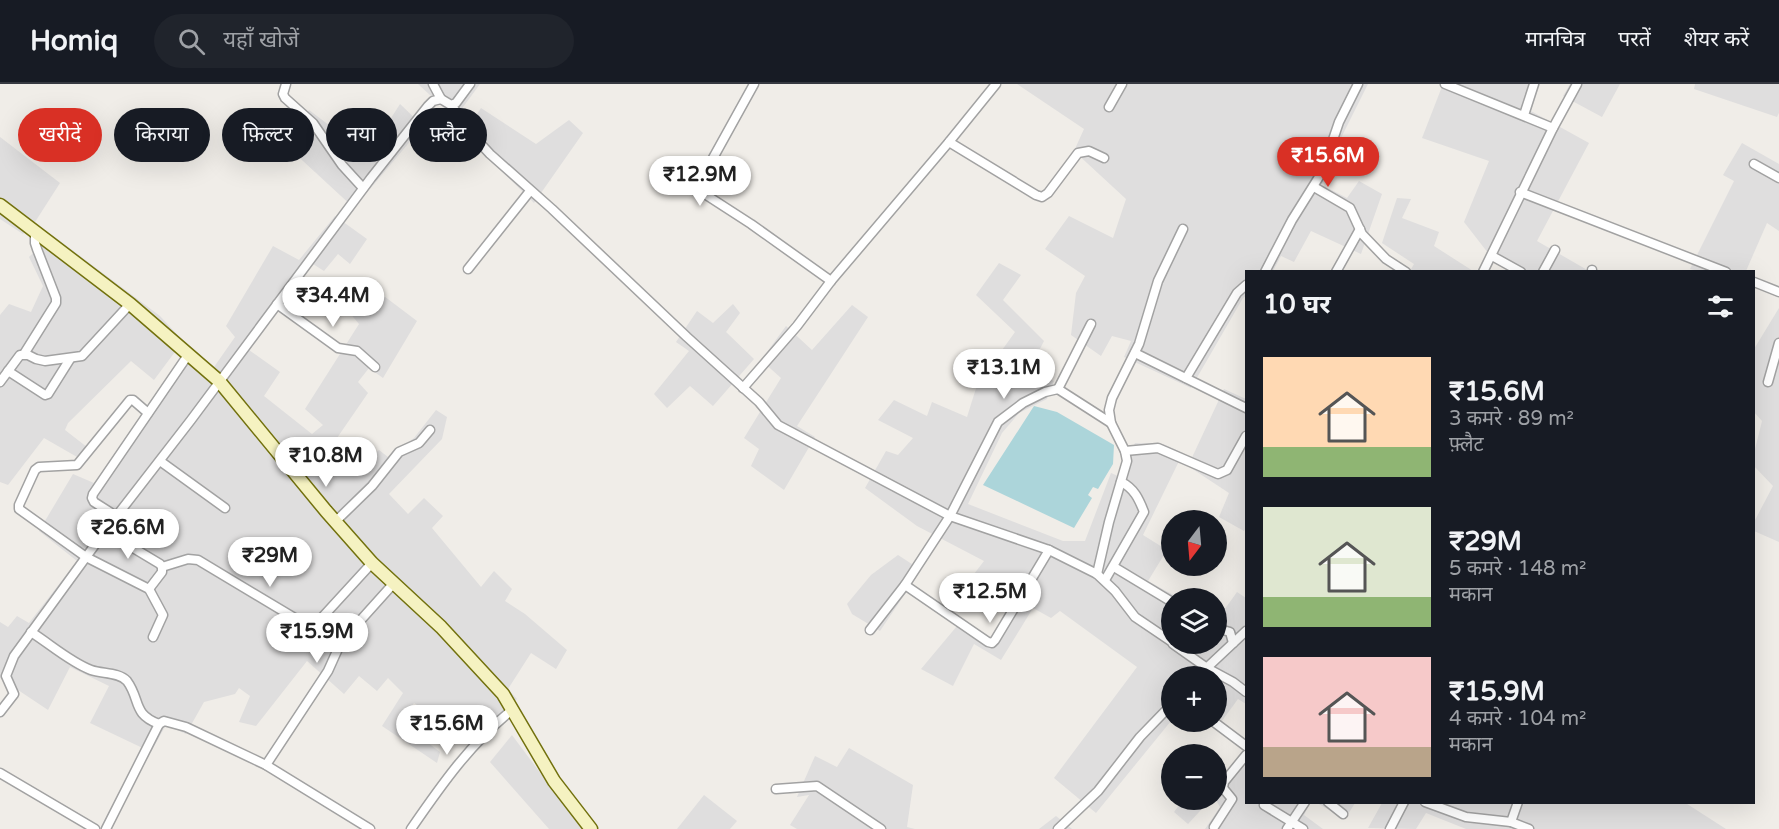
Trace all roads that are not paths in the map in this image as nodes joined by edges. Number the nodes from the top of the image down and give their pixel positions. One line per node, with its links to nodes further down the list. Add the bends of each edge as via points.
1 (286, 84): 21 (street, via 285,98 312,123)
2 (432, 84): 11 (street)
3 (470, 84): 12 (street)
4 (754, 84): 38 (street, via 697,187)
5 (996, 84): 16 (street)
6 (1122, 84): 13 (street)
7 (1358, 84): 20 (street)
8 (1445, 84): 14 (street)
9 (1534, 84): 14 (street)
10 (1577, 84): 15 (street)
11 (441, 99): 12 (street); 21 (street, via 428,106)
12 (451, 105): 22 (street, via 478,141)
13 (1109, 107)
14 (1524, 115): 15 (street)
15 (1552, 128): 23 (street)
16 (949, 142): 17 (street, via 1042,197 1078,153 1089,151); 38 (street)
17 (1104, 158)
18 (1754, 164): 19 (street)
19 (1779, 178)
20 (1314, 187): 26 (street, via 1350,208); 31 (street)
21 (363, 188): 43 (street)
22 (530, 191): 30 (street); 56 (street)
23 (1520, 192): 29 (street); 37 (street)
24 (0, 205): 27 (street)
25 (1183, 229): 46 (street, via 1158,281)
26 (1360, 230): 32 (street); 33 (street, via 1386,259)
27 (35, 232): 42 (street); 47 (street, via 35,243 56,303)
28 (1555, 250): 36 (street)
29 (1492, 256): 34 (street); 35 (street)
30 (468, 269)
31 (1266, 270)
32 (1337, 270)
33 (1403, 270)
34 (1484, 270)
35 (1517, 270)
36 (1544, 270)
37 (1721, 270)
38 (831, 281): 56 (street)
39 (1755, 282): 41 (street)
40 (1245, 286): 52 (street)
41 (1779, 292)
42 (130, 304): 48 (street); 49 (street, via 82,356)
43 (277, 304): 50 (street, via 338,348 357,351); 53 (street)
44 (1091, 324): 57 (street)
45 (1779, 343): 55 (street)
46 (1134, 353): 52 (street); 60 (street, via 1112,398)
47 (24, 354): 49 (street, via 40,361); 51 (street)
48 (188, 355): 53 (street); 59 (street)
49 (70, 359): 51 (street, via 45,395)
50 (375, 367)
51 (8, 371): 54 (street)
52 (1186, 378): 58 (street)
53 (219, 381): 64 (street); 69 (street)
54 (0, 382)
55 (1768, 382)
56 (743, 388): 68 (street, via 778,425)
57 (1058, 389): 60 (street); 68 (street, via 1023,403 998,422)
58 (1245, 408)
59 (148, 413): 67 (street, via 93,494 94,502); 72 (street, via 130,400 81,462 73,466 39,467 24,494 19,509)
60 (1111, 423): 63 (street)
61 (430, 430): 69 (street, via 419,443 399,452 372,486)
62 (1245, 438): 63 (street, via 1227,470 1218,474 1158,448)
63 (1125, 450): 65 (street, via 1127,461)
64 (160, 460): 66 (street); 67 (street)
65 (1121, 482): 75 (street, via 1134,491 1144,512); 76 (street)
66 (225, 508)
67 (116, 516): 70 (street)
68 (950, 516): 71 (street); 79 (street)
69 (335, 522): 73 (street)
70 (105, 531): 72 (street); 74 (street)
71 (1049, 550): 76 (street); 79 (street, via 992,643)
72 (86, 557): 80 (street); 84 (street)
73 (372, 563): 74 (street, via 313,625 303,623 198,560 192,558); 78 (street)
74 (162, 567): 80 (street)
75 (1114, 567): 77 (street); 81 (street)
76 (1097, 574): 77 (street)
77 (1105, 580): 86 (street, via 1135,617)
78 (394, 584): 94 (street, via 448,635); 101 (street, via 341,642 328,671)
79 (905, 585): 82 (street)
80 (149, 589): 87 (street, via 163,615)
81 (1161, 595)
82 (870, 630)
83 (1227, 631): 88 (street)
84 (31, 632): 95 (street, via 12,660 6,676 14,694); 97 (street, via 86,667 126,681 142,715)
85 (1245, 632): 88 (street)
86 (1161, 635)
87 (153, 636)
88 (1233, 643): 91 (street)
89 (1187, 654): 90 (street)
90 (1204, 666)
91 (1209, 666)
92 (1227, 679): 93 (street)
93 (1245, 691)
94 (513, 710): 119 (street, via 467,752); 120 (street, via 554,781)
95 (0, 712)
96 (1161, 715): 115 (street, via 1098,791)
97 (159, 724): 101 (street, via 169,721 186,727); 117 (street)
98 (1227, 732): 99 (street)
99 (1245, 745)
100 (1245, 756): 114 (street, via 1222,784 1232,799)
101 (266, 765): 118 (street)
102 (0, 773): 116 (street)
103 (776, 789): 121 (street, via 817,786)
104 (1304, 804): 113 (street)
105 (1330, 804): 110 (street)
106 (1403, 804): 123 (street)
107 (1430, 804): 112 (street)
108 (1517, 804): 111 (street)
109 (1264, 805): 113 (street)
110 (1343, 814)
111 (1510, 822): 112 (street); 124 (street)
112 (1491, 825)
113 (1290, 826): 122 (street)
114 (1214, 827)
115 (1061, 828)
116 (95, 829)
117 (106, 829)
118 (370, 829)
119 (411, 829)
120 (591, 829)
121 (881, 829)
122 (1303, 829)
123 (1390, 829)
124 (1529, 829)

